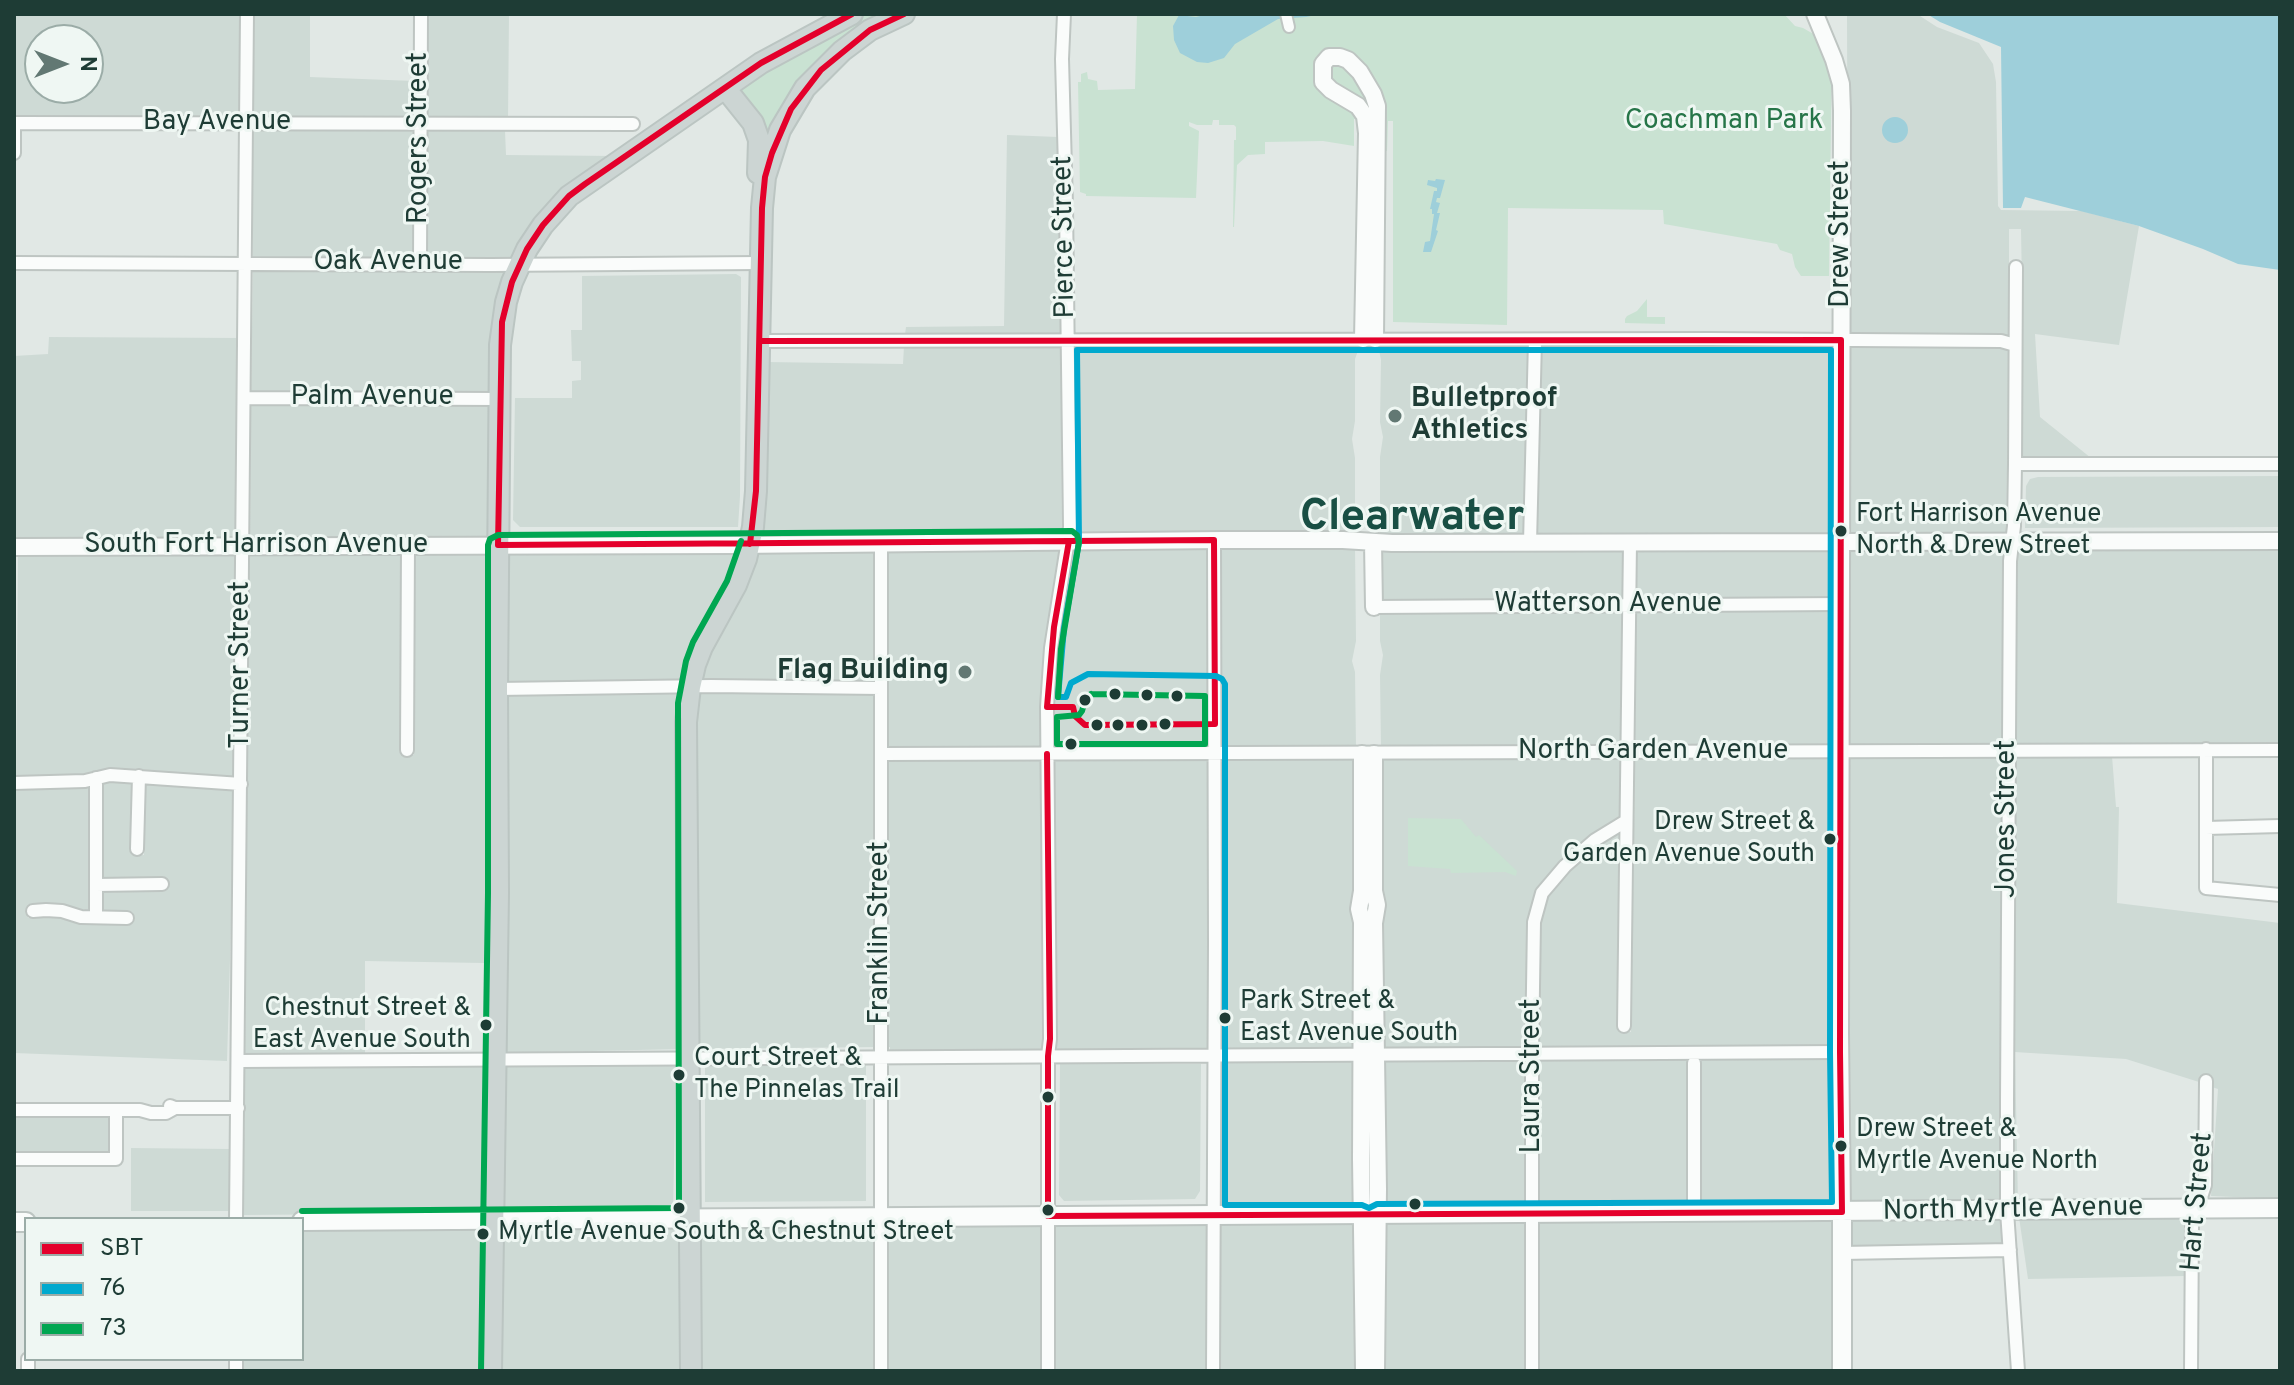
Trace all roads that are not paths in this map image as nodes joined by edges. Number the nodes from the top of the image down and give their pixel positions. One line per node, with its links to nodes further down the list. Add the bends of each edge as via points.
1 (247, 14): 13 (street, Turner Street)
2 (421, 14): 15 (street, Rogers Street)
3 (852, 14): 10 (main road)
4 (904, 14): 20 (main road, via 870,30 821,70 791,109 765,177)
5 (1064, 14): 24 (street, Pierce Street)
6 (1288, 14): 8 (street)
7 (1815, 14): 26 (street, Drew Street, via 1841,84)
8 (1291, 26)
9 (1368, 84): 11 (street); 11 (street, via 1348,60 1329,57 1323,64 1323,82); 23 (street, via 1379,119)
10 (725, 88): 20 (main road, via 753,123 759,140 754,238); 21 (main road, via 569,196 543,225)
11 (1353, 103): 23 (street, via 1365,116 1367,133)
12 (14, 123): 13 (street, Bay Avenue); 16 (street)
13 (246, 123): 15 (street, Bay Avenue); 18 (street, Turner Street)
14 (633, 124): 15 (street, Bay Avenue)
15 (420, 125): 19 (street, Rogers Street)
16 (14, 153)
17 (14, 263): 18 (street, Oak Avenue)
18 (246, 263): 19 (street, Oak Avenue); 29 (street, Turner Street)
19 (420, 263): 21 (street, Oak Avenue)
20 (761, 263): 21 (street, Oak Avenue); 27 (main road)
21 (520, 264): 30 (main road, via 502,322)
22 (2016, 267): 28 (street, Jones Street)
23 (1369, 339): 24 (street); 25 (street)
24 (1067, 340): 27 (street); 34 (street, Pierce Street)
25 (1535, 340): 26 (street); 39 (street)
26 (1841, 340): 28 (street); 41 (street, Drew Street)
27 (760, 341): 42 (main road)
28 (2015, 345): 31 (street, Jones Street)
29 (244, 398): 30 (street, Palm Avenue); 45 (street, Turner Street)
30 (500, 399): 44 (main road)
31 (2015, 464): 32 (street); 38 (street, Jones Street)
32 (2280, 464)
33 (1214, 540): 34 (street, South Fort Harrison Avenue); 37 (street, South Fort Harrison Avenue); 61 (street)
34 (1069, 541): 36 (street, South Fort Harrison Avenue); 60 (street, Pierce Street, via 1051,648)
35 (2280, 541): 38 (street, South Fort Harrison Avenue)
36 (881, 542): 42 (street, South Fort Harrison Avenue); 51 (street, Franklin Street)
37 (1367, 542): 39 (street, South Fort Harrison Avenue); 49 (street)
38 (2012, 542): 41 (street, South Fort Harrison Avenue); 55 (street, Jones Street)
39 (1530, 543): 40 (street, South Fort Harrison Avenue)
40 (1630, 543): 41 (street, South Fort Harrison Avenue); 48 (street)
41 (1841, 543): 47 (street, Drew Street)
42 (750, 544): 44 (street, South Fort Harrison Avenue); 50 (main road, via 736,585 702,647)
43 (408, 545): 44 (street, South Fort Harrison Avenue); 45 (street, South Fort Harrison Avenue); 54 (street)
44 (498, 545): 52 (main road)
45 (243, 546): 46 (street, South Fort Harrison Avenue); 66 (street, Turner Street)
46 (14, 547)
47 (1841, 604): 48 (street, Watterson Avenue); 57 (street, Drew Street)
48 (1629, 605): 49 (street, Watterson Avenue); 58 (street)
49 (1374, 607)
50 (690, 687): 51 (street); 52 (street); 84 (main road)
51 (881, 688): 59 (street, Franklin Street)
52 (497, 689): 85 (main road)
53 (2206, 749): 55 (street, North Garden Avenue); 56 (street, North Garden Avenue); 69 (street)
54 (407, 750)
55 (2009, 750): 57 (street, North Garden Avenue); 95 (street, Jones Street)
56 (2280, 750)
57 (1841, 751): 58 (street, North Garden Avenue); 78 (street, Drew Street)
58 (1628, 752): 62 (street, North Garden Avenue); 67 (street)
59 (881, 754): 60 (street, North Garden Avenue); 83 (street, Franklin Street)
60 (1047, 754): 61 (street, North Garden Avenue); 82 (street, Pierce Street)
61 (1215, 754): 62 (street, North Garden Avenue); 81 (street)
62 (1368, 754): 80 (street, via 1377,905)
63 (139, 776): 64 (street); 66 (street); 70 (street)
64 (96, 778): 65 (street); 72 (street)
65 (14, 783)
66 (241, 784): 86 (street, Turner Street)
67 (1626, 821): 77 (street); 79 (street, Laura Street, via 1595,840 1542,893 1534,922)
68 (2280, 826): 69 (street)
69 (2206, 828): 73 (street, via 2206,888)
70 (137, 849)
71 (162, 884): 72 (street)
72 (96, 885): 75 (street)
73 (2280, 895)
74 (33, 911): 75 (street)
75 (96, 917): 76 (street)
76 (127, 918)
77 (1624, 1026)
78 (1840, 1052): 79 (street); 97 (street, Drew Street)
79 (1532, 1053): 80 (street); 99 (street, Laura Street)
80 (1369, 1054): 81 (street); 98 (street)
81 (1215, 1055): 82 (street); 100 (street)
82 (1048, 1056): 83 (street); 101 (street, Pierce Street)
83 (881, 1057): 84 (street); 103 (street, Franklin Street)
84 (689, 1059): 85 (street); 104 (main road)
85 (496, 1060): 86 (street); 105 (main road)
86 (239, 1061): 89 (street, Turner Street)
87 (1694, 1063): 96 (street)
88 (2206, 1081): 94 (street, Hart Street, via 2205,1185)
89 (238, 1108): 91 (street); 102 (street, Turner Street)
90 (14, 1110): 91 (street)
91 (116, 1111): 92 (street, via 116,1159)
92 (14, 1159)
93 (2280, 1208): 94 (main road, North Myrtle Avenue)
94 (2197, 1209): 95 (main road, North Myrtle Avenue); 119 (street, Hart Street, via 2192,1225)
95 (2007, 1211): 97 (main road, North Myrtle Avenue); 107 (street, Jones Street)
96 (1694, 1212): 97 (main road, North Myrtle Avenue); 99 (main road, North Myrtle Avenue)
97 (1842, 1212): 108 (main road, Drew Street)
98 (1369, 1214): 99 (main road, North Myrtle Avenue); 100 (main road, North Myrtle Avenue); 114 (street); 115 (street)
99 (1532, 1214): 116 (street, Laura Street)
100 (1215, 1215): 101 (main road, North Myrtle Avenue); 113 (street)
101 (1048, 1216): 103 (main road, North Myrtle Avenue); 112 (street, Pierce Street)
102 (236, 1217)
103 (881, 1217): 104 (main road, North Myrtle Avenue); 111 (street, Franklin Street)
104 (689, 1218): 105 (main road, North Myrtle Avenue); 110 (main road)
105 (494, 1219): 106 (main road, North Myrtle Avenue); 109 (main road)
106 (304, 1221)
107 (2010, 1250): 108 (street); 118 (street, Jones Street)
108 (1842, 1253): 117 (main road, Drew Street)
109 (491, 1371)
110 (691, 1371)
111 (881, 1371)
112 (1048, 1371)
113 (1213, 1371)
114 (1364, 1371)
115 (1376, 1371)
116 (1532, 1371)
117 (1842, 1371)
118 (2018, 1371)
119 (2191, 1371)

